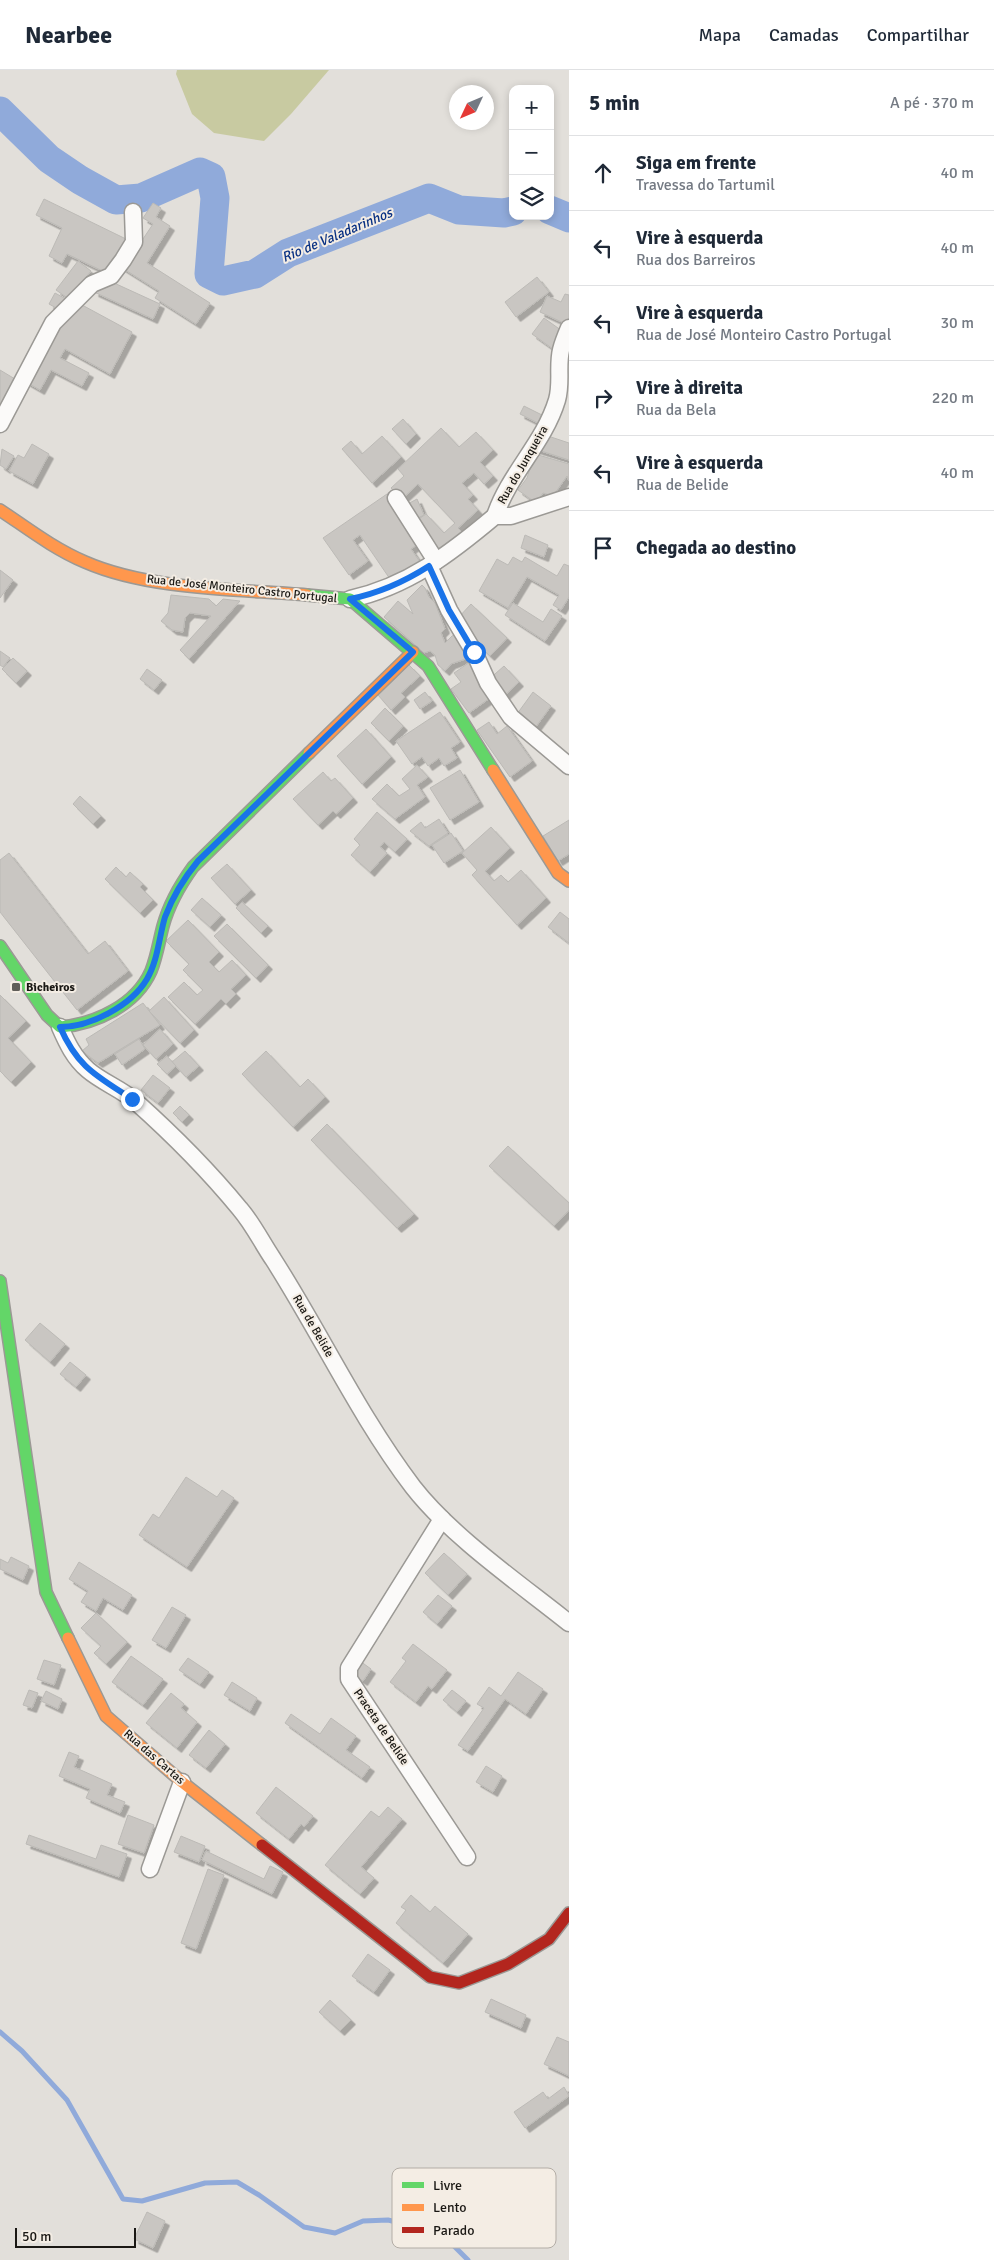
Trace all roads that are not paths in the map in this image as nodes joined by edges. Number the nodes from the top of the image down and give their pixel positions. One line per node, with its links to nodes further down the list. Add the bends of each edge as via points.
1 (133, 212): 3 (street, via 134,242 123,260 111,276 92,284 53,323)
2 (569, 328): 7 (street, Rua do Junqueira, via 561,351 557,400 542,436 501,499)
3 (0, 424)
4 (569, 497): 7 (street, via 512,516)
5 (396, 498): 8 (street)
6 (0, 510): 9 (street, Rua de José Monteiro Castro Portugal, via 75,557 126,576 167,583)
7 (495, 516): 8 (street)
8 (433, 564): 9 (street, via 396,585); 11 (street, via 449,610 488,683 511,717)
9 (350, 599): 10 (street, Rua de José Monteiro Castro Portugal)
10 (413, 652): 12 (street, Rua de José Monteiro Castro Portugal, via 439,680 558,873); 14 (street, via 198,861 176,892 146,980 132,996 92,1022)
11 (569, 766)
12 (569, 882)
13 (0, 946): 14 (street, via 42,1008)
14 (60, 1027): 16 (street, Rua de Belide, via 79,1061 132,1099 184,1147 241,1211 371,1423 413,1487)
15 (0, 1281): 18 (street, Rua das Cartas, via 46,1592 106,1716)
16 (442, 1519): 17 (street, Rua de Belide); 19 (street, Praceta de Belide, via 349,1668 349,1679)
17 (569, 1622)
18 (182, 1782): 20 (street); 21 (street, Rua das Cartas, via 430,1978 459,1983 508,1964 549,1939)
19 (467, 1857)
20 (150, 1869)
21 (569, 1914)

